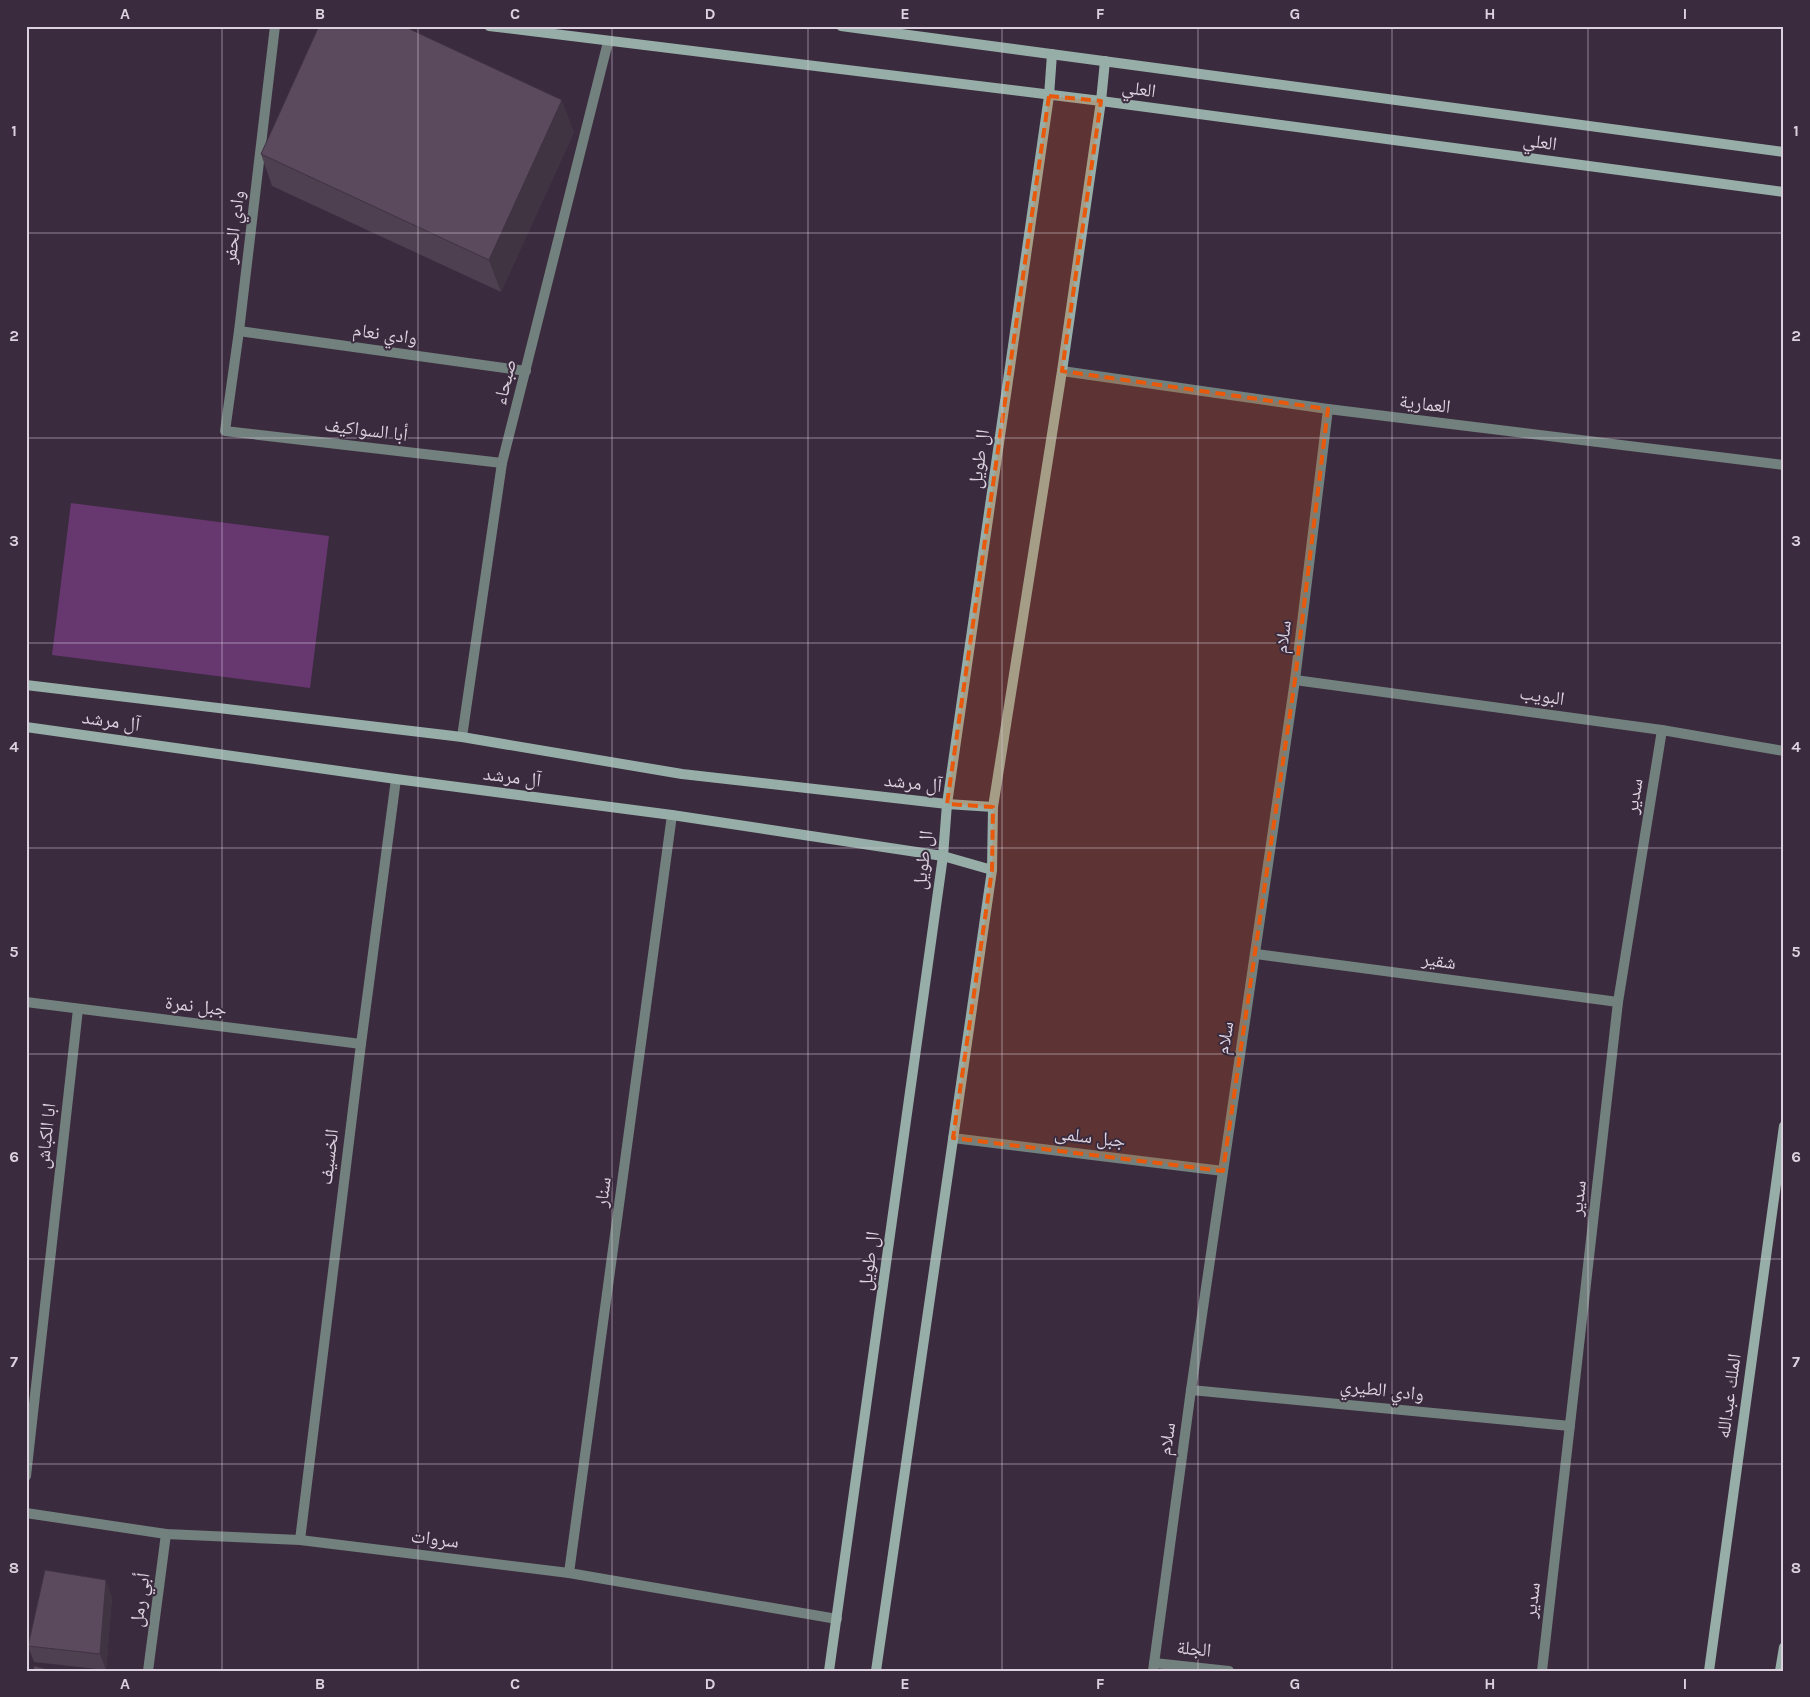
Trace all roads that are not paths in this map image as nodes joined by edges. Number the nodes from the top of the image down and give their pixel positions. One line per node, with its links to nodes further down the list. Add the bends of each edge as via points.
1 (275, 26): 11 (street, وادي الحفر)
2 (489, 26): 4 (street, العلي)
3 (841, 26): 5 (street, العلي)
4 (608, 42): 7 (street, العلي); 13 (street, صبحاء)
5 (1052, 54): 6 (street, العلي); 7 (street, ال طويل)
6 (1105, 60): 8 (street); 9 (street, العلي)
7 (1049, 96): 8 (street, العلي); 25 (street, ال طويل)
8 (1100, 102): 10 (street, العلي); 12 (street)
9 (1784, 152)
10 (1784, 192)
11 (239, 331): 13 (street, وادي نعام); 15 (street, وادي الحفر)
12 (1062, 371): 14 (street, العمارية); 26 (street)
13 (526, 372): 16 (street, صبحاء)
14 (1328, 409): 17 (street, العمارية); 18 (street, سلام)
15 (225, 431): 16 (street, أبا السواكيف)
16 (502, 463): 22 (street, صبحاء)
17 (1784, 465)
18 (1295, 680): 21 (street, البويب); 30 (street, سلام)
19 (26, 685): 22 (street, آل مرشد)
20 (26, 726): 24 (street, آل مرشد)
21 (1662, 730): 23 (street, البويب); 32 (street, سدير)
22 (462, 737): 25 (street, آل مرشد, via 682,774)
23 (1784, 752)
24 (396, 779): 27 (street, آل مرشد); 34 (street, الخسيف)
25 (947, 804): 26 (street, آل مرشد); 28 (street, ال طويل)
26 (993, 807): 29 (street)
27 (672, 815): 28 (street, آل مرشد); 44 (street, سنار)
28 (943, 856): 29 (street, آل مرشد); 45 (street, ال طويل)
29 (992, 870): 36 (street)
30 (1256, 954): 32 (street, شقير); 37 (street, سلام)
31 (26, 1002): 33 (street, جبل نمرة)
32 (1618, 1002): 39 (street, سدير)
33 (78, 1008): 34 (street, جبل نمرة); 40 (street, ابا الكباش)
34 (361, 1044): 43 (street, الخسيف)
35 (1784, 1126): 53 (street, الملك عبدالله)
36 (954, 1138): 37 (street, جبل سلمى); 50 (street)
37 (1223, 1171): 38 (street, سلام)
38 (1191, 1390): 39 (street, وادي الطيري); 47 (street, سلام)
39 (1570, 1426): 52 (street, سدير)
40 (26, 1476)
41 (26, 1513): 42 (street, سروات)
42 (166, 1534): 43 (street, سروات); 48 (street, أبي رمل)
43 (300, 1540): 44 (street, سروات)
44 (569, 1573): 45 (street, سروات)
45 (837, 1619): 49 (street, ال طويل)
46 (1784, 1647): 54 (street)
47 (1154, 1667): 51 (street, الجلة)
48 (148, 1671)
49 (829, 1671)
50 (876, 1671)
51 (1229, 1671)
52 (1542, 1671)
53 (1709, 1671)
54 (1780, 1671)

